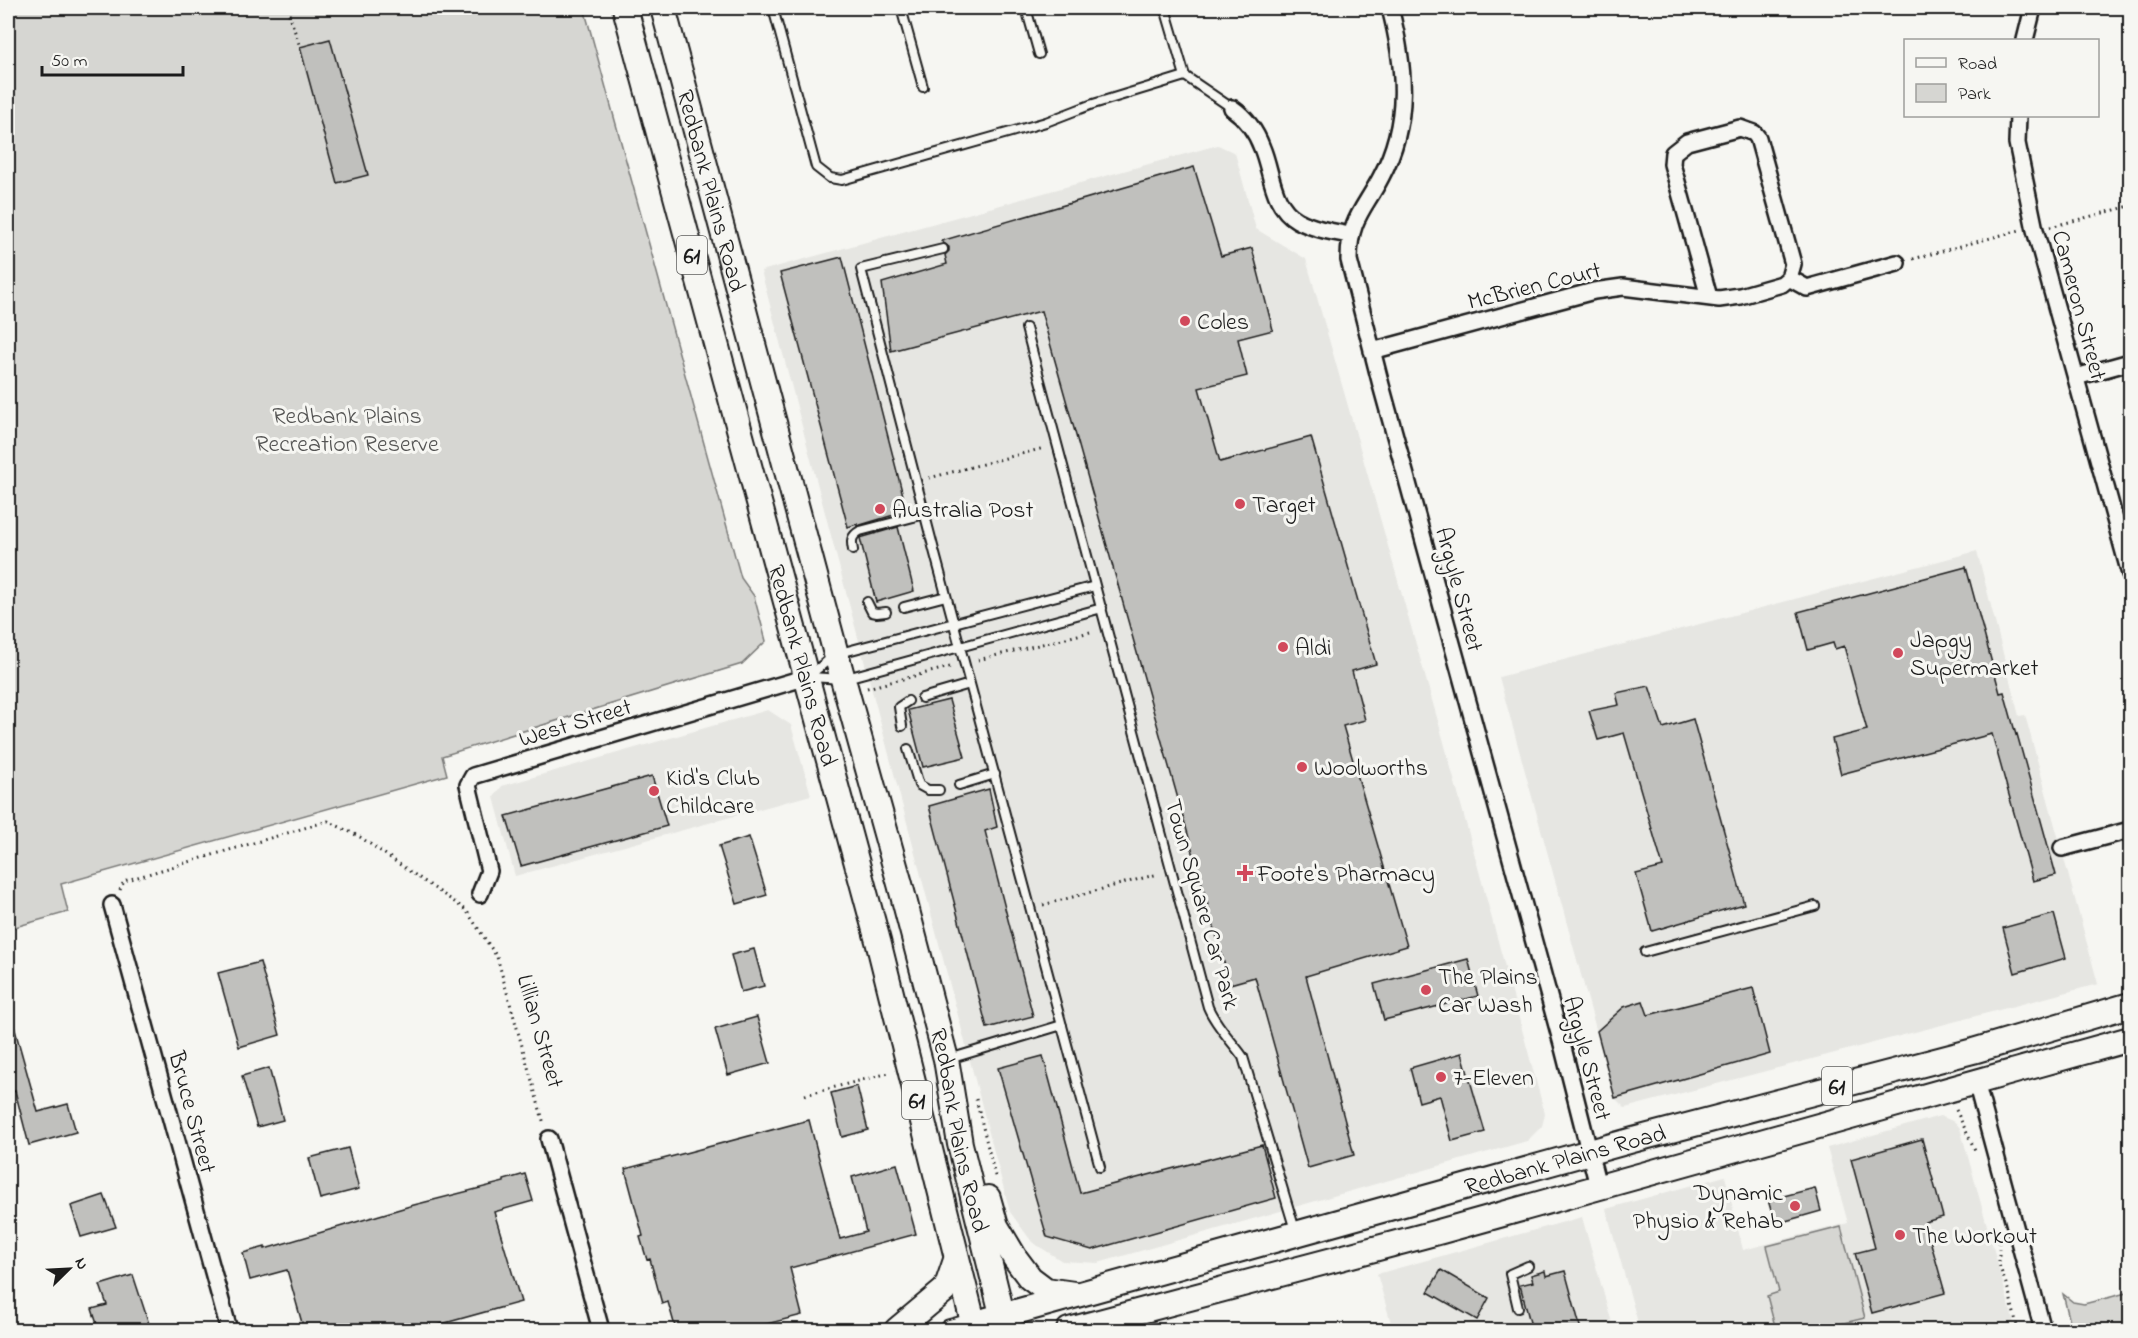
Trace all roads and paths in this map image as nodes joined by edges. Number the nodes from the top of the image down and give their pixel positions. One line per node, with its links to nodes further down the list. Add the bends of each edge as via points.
1 (287, 8): 11 (path)
2 (625, 8): 45 (main road, Redbank Plains Road / 61)
3 (663, 8): 42 (main road, Redbank Plains Road / 61)
4 (773, 8): 13 (lane, via 816,167 830,178 842,180 1046,122)
5 (901, 8): 14 (lane)
6 (1026, 8): 12 (lane)
7 (1165, 8): 13 (lane)
8 (1390, 8): 19 (street, Argyle Street, via 1403,67 1400,122 1392,153)
9 (2033, 8): 10 (street)
10 (2025, 39)
11 (300, 47)
12 (1039, 54)
13 (1185, 76): 15 (lane)
14 (923, 87)
15 (1232, 108): 19 (street, via 1243,116 1262,146 1279,203 1296,220)
16 (2018, 117): 18 (street, Cameron Street, via 2017,143)
17 (2130, 206): 18 (path)
18 (2036, 230): 21 (path, via 2016,230); 27 (street, Cameron Street)
19 (1350, 235): 25 (street, Argyle Street, via 1349,260)
20 (943, 249): 29 (lane, via 861,269)
21 (1897, 263): 22 (street, via 1808,288)
22 (1790, 278): 23 (street, McBrien Court, via 1740,297); 23 (street, via 1793,264 1758,138 1740,128 1687,142 1673,153 1672,164)
23 (1709, 297): 25 (street, McBrien Court, via 1623,287 1594,291)
24 (1026, 328): 28 (lane, Town Square Car Park)
25 (1372, 351): 77 (street, Argyle Street)
26 (2130, 362): 27 (street)
27 (2076, 377): 32 (street, Cameron Street)
28 (1058, 444): 29 (path); 33 (lane, Town Square Car Park)
29 (916, 482): 30 (lane)
30 (925, 514): 31 (lane, via 854,534); 34 (lane)
31 (853, 550)
32 (2130, 574)
33 (1095, 586): 37 (lane, Town Square Car Park); 39 (lane)
34 (946, 596): 36 (lane); 39 (lane)
35 (867, 602): 38 (lane, via 872,612)
36 (904, 607)
37 (1102, 608): 40 (lane, Town Square Car Park); 41 (lane)
38 (886, 612)
39 (954, 623): 41 (lane); 42 (lane)
40 (1107, 628): 43 (path); 58 (lane, Town Square Car Park)
41 (960, 646): 43 (lane); 44 (lane)
42 (836, 654): 44 (main road, Redbank Plains Road / 61); 45 (lane)
43 (965, 663): 46 (lane); 47 (path)
44 (853, 676): 45 (lane); 47 (path); 69 (main road, Redbank Plains Road / 61)
45 (807, 677): 59 (street, West Street, via 473,776 468,785 489,870); 85 (main road, Redbank Plains Road / 61, via 879,941)
46 (970, 684): 49 (lane); 53 (lane)
47 (866, 688): 48 (path)
48 (868, 698)
49 (922, 698)
50 (908, 702): 51 (lane, via 899,707)
51 (902, 726)
52 (908, 749): 55 (lane, via 919,785)
53 (995, 774): 54 (lane); 62 (lane)
54 (959, 785)
55 (939, 790)
56 (2130, 830): 57 (street)
57 (2062, 848)
58 (1172, 870): 62 (path); 84 (lane, Town Square Car Park, via 1208,1007 1243,1057)
59 (480, 894)
60 (112, 905): 76 (path, Lillian Street, via 124,881 328,821 360,837 466,910 497,957); 91 (street, Bruce Street)
61 (1815, 906): 63 (lane)
62 (1031, 908): 65 (lane)
63 (1645, 952)
64 (2130, 1005): 67 (main road, Redbank Plains Road / 61)
65 (1062, 1025): 69 (lane); 79 (lane)
66 (2130, 1039): 68 (main road, Redbank Plains Road / 61)
67 (1973, 1051): 68 (main road, via 1985,1065 2072,1042); 77 (main road, Redbank Plains Road / 61)
68 (2090, 1051): 71 (main road, Redbank Plains Road / 61)
69 (945, 1059): 73 (main road, Redbank Plains Road / 61)
70 (889, 1073): 72 (path)
71 (1976, 1082): 81 (main road, Redbank Plains Road / 61); 97 (street)
72 (805, 1095)
73 (951, 1095): 87 (main road, 61, via 973,1140 996,1226 1015,1258 1030,1278 1046,1290); 89 (main road, Redbank Plains Road / 61)
74 (976, 1098): 80 (path)
75 (1956, 1110): 78 (path)
76 (549, 1139): 92 (street)
77 (1590, 1153): 81 (street, Argyle Street); 84 (main road, Redbank Plains Road / 61)
78 (1977, 1155)
79 (1100, 1167)
80 (998, 1186)
81 (1599, 1186): 83 (main road, Redbank Plains Road / 61)
82 (1999, 1230): 96 (path, via 1999,1265)
83 (1442, 1231): 84 (main road, via 1417,1222 1322,1248); 95 (main road, Redbank Plains Road / 61)
84 (1296, 1235): 87 (main road, Redbank Plains Road / 61)
85 (956, 1260): 90 (main road, Redbank Plains Road / 61); 93 (main road, via 946,1289)
86 (1528, 1266): 88 (lane, via 1510,1274)
87 (1077, 1294): 89 (main road, Redbank Plains Road / 61)
88 (1518, 1308)
89 (1004, 1323): 90 (main road, Redbank Plains Road / 61)
90 (974, 1327): 94 (street)
91 (229, 1330)
92 (601, 1330)
93 (897, 1330)
94 (950, 1330)
95 (1069, 1330)
96 (2018, 1330)
97 (2043, 1330)

